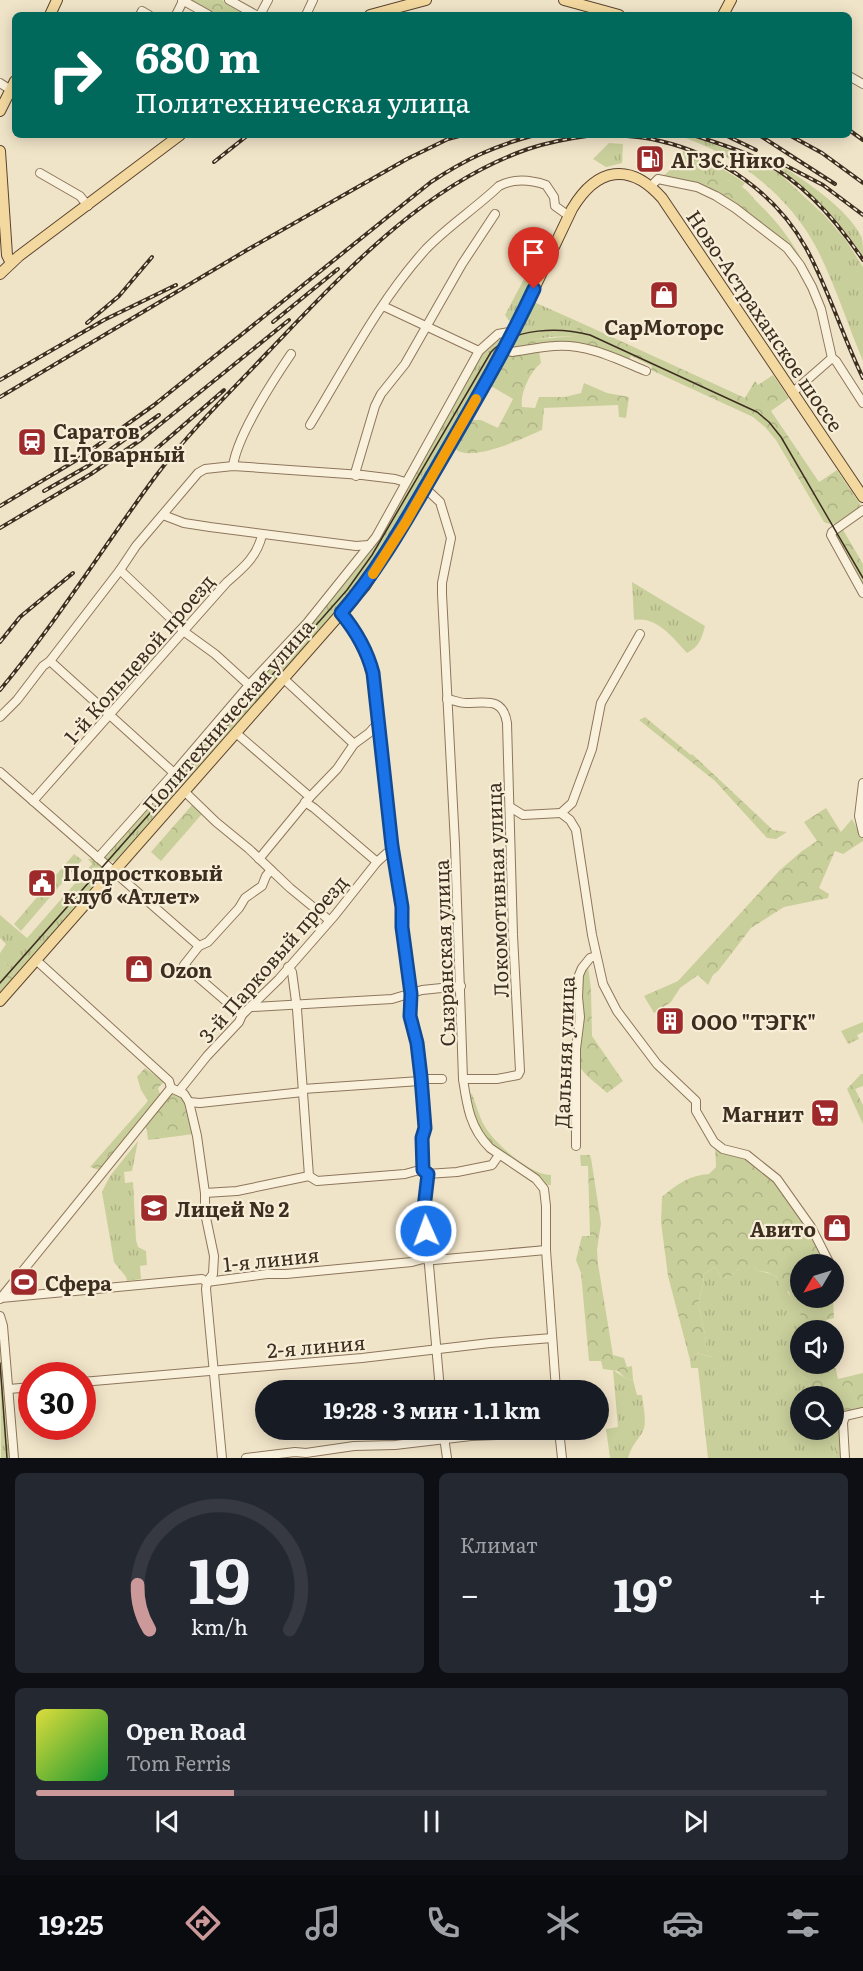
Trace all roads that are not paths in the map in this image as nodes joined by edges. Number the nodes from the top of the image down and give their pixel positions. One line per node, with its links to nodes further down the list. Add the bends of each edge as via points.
1 (182, 0): 5 (street)
2 (229, 0): 6 (street)
3 (426, 0): 7 (main road)
4 (564, 0): 8 (main road)
5 (203, 12)
6 (252, 12)
7 (381, 12)
8 (608, 12)
9 (12, 88): 10 (main road)
10 (0, 111)
11 (176, 138): 17 (main road)
12 (0, 152): 13 (main road)
13 (1, 167): 20 (main road, via 7,255)
14 (40, 173): 17 (street, via 80,196)
15 (628, 174): 16 (main road, Ново-Астраханское шоссе); 19 (main road, Политехническая улица, via 597,181 578,199)
16 (651, 186): 28 (street, via 658,179 697,187 735,208 787,248 812,287); 30 (main road, Ново-Астраханское шоссе, via 669,207)
17 (88, 206): 20 (main road)
18 (495, 214): 23 (street)
19 (568, 216): 22 (street, via 555,206 555,197 546,185 534,181 502,184 427,249); 24 (main road, Политехническая улица)
20 (11, 262): 21 (main road)
21 (0, 274)
22 (383, 306): 23 (street); 32 (street)
23 (426, 326): 26 (street); 34 (street, via 375,406)
24 (514, 332): 25 (main road, Политехническая улица); 26 (street, via 498,334)
25 (505, 350): 29 (street, via 556,345 581,348); 36 (main road, Политехническая улица)
26 (479, 351): 35 (street)
27 (291, 354): 33 (street, via 240,443)
28 (832, 358): 30 (street); 31 (street)
29 (646, 371)
30 (792, 393): 37 (main road, Ново-Астраханское шоссе)
31 (863, 403)
32 (310, 425)
33 (233, 466): 34 (street); 39 (street, via 198,473)
34 (356, 476): 35 (street)
35 (405, 482): 41 (street)
36 (425, 488): 44 (main road, Политехническая улица, via 365,586); 50 (street, Сызранская улица, via 440,502 452,538 442,583)
37 (863, 497)
38 (863, 510): 43 (street, via 831,535)
39 (163, 515): 40 (street, via 184,523); 42 (street)
40 (262, 535): 41 (street); 45 (street, 1-й Кольцевой проезд, via 258,551 247,565)
41 (369, 545): 49 (street, via 307,624)
42 (120, 570): 45 (street); 47 (street)
43 (863, 593)
44 (341, 613): 48 (main road, Политехническая улица); 53 (street, via 369,658)
45 (183, 630): 49 (street); 51 (street, 1-й Кольцевой проезд)
46 (640, 634): 63 (street, via 601,703 592,749 572,803)
47 (50, 661): 51 (street); 52 (street)
48 (284, 679): 54 (main road, Политехническая улица); 55 (street)
49 (249, 685): 57 (street)
50 (447, 699): 62 (street, Локомотивная улица, via 492,702 506,714); 76 (street, Сызранская улица)
51 (109, 715): 57 (street); 61 (street, 1-й Кольцевой проезд)
52 (0, 717)
53 (378, 723): 55 (street); 65 (street)
54 (236, 733): 59 (main road, Политехническая улица); 60 (street)
55 (354, 744): 60 (street, via 337,769)
56 (0, 772): 61 (street)
57 (174, 773): 66 (street)
58 (863, 783): 64 (street)
59 (184, 791): 67 (street); 70 (main road, Политехническая улица)
60 (307, 800): 67 (street); 68 (street)
61 (33, 801): 66 (street)
62 (510, 807): 63 (street, via 523,815); 83 (street, Локомотивная улица, via 520,1071 497,1079)
63 (561, 813): 73 (street, Дальняя улица, via 576,830)
64 (863, 833)
65 (393, 851): 68 (street, 3-й Парковый проезд); 77 (street)
66 (98, 858): 70 (street)
67 (259, 859): 69 (street)
68 (377, 862): 71 (street, 3-й Парковый проезд)
69 (271, 870): 71 (street); 72 (street, via 262,886 246,898 208,942)
70 (114, 872): 72 (street); 74 (main road, Политехническая улица)
71 (329, 920): 75 (street, 3-й Парковый проезд)
72 (199, 946): 81 (street, via 184,965)
73 (597, 956): 88 (street, Дальняя улица, via 590,958 579,975); 94 (street, via 603,984 616,1011 657,1064 696,1101 696,1111 708,1134 723,1149 747,1155 777,1179 812,1227)
74 (36, 960): 78 (main road, Политехническая улица); 85 (street)
75 (288, 967): 79 (street); 80 (street, 3-й Парковый проезд)
76 (461, 986): 77 (street); 83 (street, Сызранская улица)
77 (411, 994): 79 (street, via 392,999); 84 (street, via 410,1016)
78 (0, 1001)
79 (297, 1005): 80 (street); 86 (street)
80 (253, 1007): 81 (street, 3-й Парковый проезд)
81 (242, 1016): 85 (street, 3-й Парковый проезд)
82 (442, 1079): 84 (street)
83 (463, 1079): 89 (street, Сызранская улица, via 473,1126)
84 (420, 1080): 86 (street); 90 (street)
85 (175, 1089): 87 (street); 97 (street, 3-й Парковый проезд)
86 (303, 1091): 87 (street); 91 (street)
87 (189, 1102): 92 (street)
88 (576, 1146)
89 (499, 1155): 90 (street, via 492,1165 457,1172); 93 (street, Сызранская улица, via 536,1179 544,1189)
90 (425, 1172): 91 (street, via 317,1181); 95 (street)
91 (309, 1176): 92 (street, via 237,1191)
92 (205, 1193): 96 (street, via 214,1256 213,1274)
93 (546, 1250): 95 (street, 1-я линия); 99 (street, Сызранская улица)
94 (825, 1254)
95 (428, 1260): 96 (street, 1-я линия); 100 (street)
96 (207, 1282): 97 (street, 1-я линия, via 163,1282); 101 (street)
97 (0, 1299)
98 (0, 1316): 106 (street)
99 (552, 1338): 100 (street, 2-я линия); 103 (street, Сызранская улица)
100 (437, 1349): 101 (street, 2-я линия); 102 (street)
101 (214, 1370): 104 (street, 2-я линия); 112 (street)
102 (439, 1380)
103 (555, 1380)
104 (96, 1381)
105 (18, 1388): 106 (street)
106 (9, 1389): 111 (street)
107 (863, 1412): 116 (street, via 845,1416)
108 (417, 1440): 113 (street)
109 (445, 1440): 114 (street)
110 (558, 1440): 115 (street)
111 (14, 1458)
112 (222, 1458)
113 (246, 1458)
114 (447, 1458)
115 (562, 1458)
116 (845, 1458)

